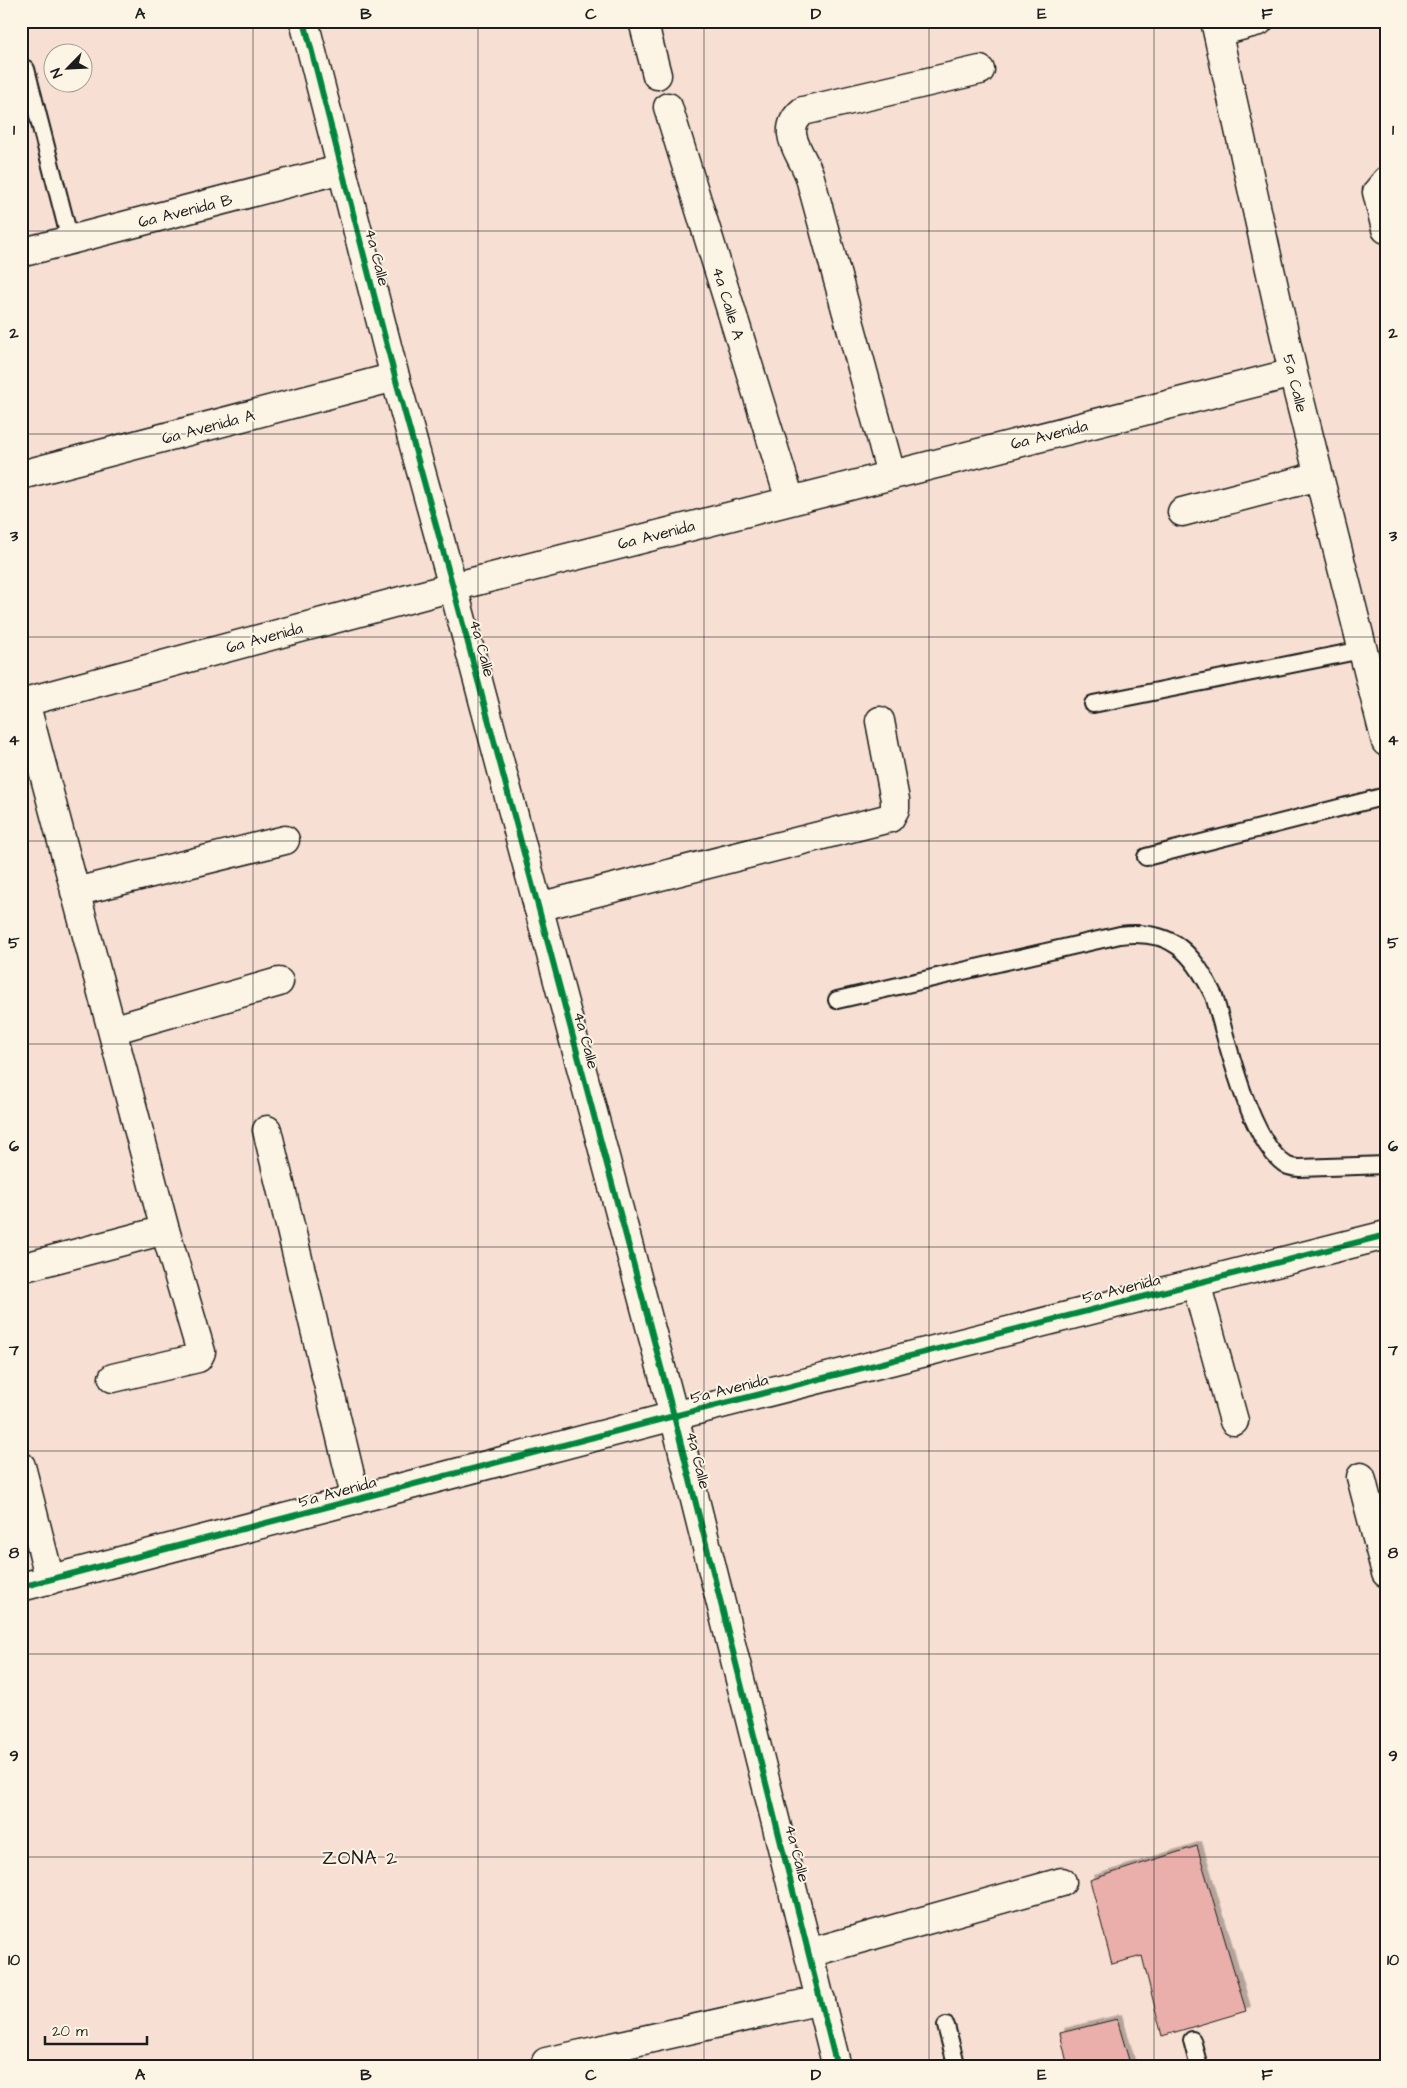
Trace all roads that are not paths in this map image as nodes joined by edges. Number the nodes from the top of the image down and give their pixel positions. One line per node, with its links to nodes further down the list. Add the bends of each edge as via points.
1 (304, 21): 9 (street, 4a Calle)
2 (643, 21): 7 (street)
3 (1259, 21): 4 (street)
4 (1216, 27): 14 (street, 5a Calle)
5 (26, 69): 12 (lane)
6 (980, 70): 16 (street, via 803,111 791,127 792,139 809,174)
7 (657, 75)
8 (668, 107): 19 (street, 4a Calle A)
9 (342, 169): 12 (street, 6a Avenida B); 15 (street, 4a Calle)
10 (1382, 189): 11 (street)
11 (1386, 229)
12 (70, 240): 13 (street, 6a Avenida B)
13 (28, 250)
14 (1293, 373): 16 (street, 6a Avenida); 18 (street, 5a Calle)
15 (395, 378): 17 (street, 6a Avenida A); 21 (street, 4a Calle)
16 (891, 474): 19 (street, 6a Avenida)
17 (21, 475)
18 (1319, 476): 20 (street); 22 (street, 5a Calle)
19 (790, 500): 21 (street, 6a Avenida)
20 (1182, 512)
21 (453, 587): 23 (street, 6a Avenida); 31 (street, 4a Calle)
22 (1362, 650): 24 (lane); 26 (street, 5a Calle)
23 (23, 702): 30 (street)
24 (1093, 704)
25 (880, 721): 31 (street, via 895,800 890,818)
26 (1386, 742)
27 (1386, 796): 29 (lane)
28 (285, 840): 30 (street)
29 (1146, 857)
30 (75, 892): 34 (street)
31 (538, 907): 42 (street, 4a Calle)
32 (280, 982): 34 (street)
33 (838, 1000): 36 (lane, via 1120,935 1142,933 1163,937 1181,948 1207,980 1250,1112 1274,1153 1288,1166 1299,1168)
34 (112, 1030): 37 (street)
35 (267, 1130): 46 (street)
36 (1386, 1166)
37 (165, 1230): 39 (street); 41 (street, via 201,1354 198,1358)
38 (1386, 1235): 40 (street, 5a Avenida)
39 (21, 1268)
40 (1196, 1283): 42 (street, 5a Avenida); 43 (street)
41 (113, 1378)
42 (674, 1416): 46 (street, 5a Avenida); 51 (street, 4a Calle)
43 (1234, 1420)
44 (21, 1466): 48 (street)
45 (1361, 1477): 47 (street)
46 (356, 1500): 48 (street, 5a Avenida)
47 (1386, 1573)
48 (50, 1580): 49 (street, 5a Avenida)
49 (21, 1587)
50 (1062, 1882): 51 (street)
51 (809, 1953): 52 (street, 4a Calle)
52 (820, 2000): 55 (street); 56 (street, 4a Calle)
53 (946, 2026): 57 (lane)
54 (1192, 2040): 58 (lane)
55 (546, 2062)
56 (837, 2067)
57 (957, 2067)
58 (1199, 2067)

